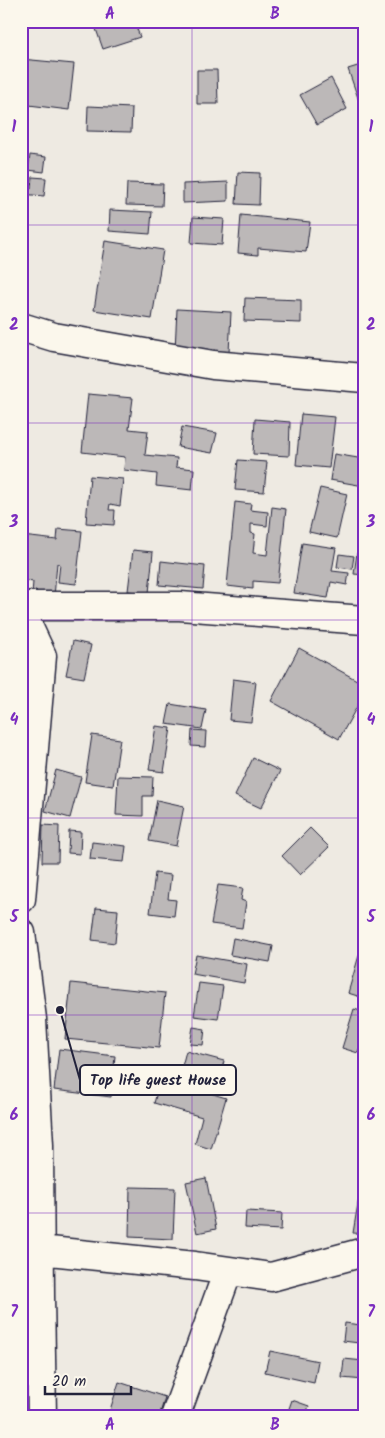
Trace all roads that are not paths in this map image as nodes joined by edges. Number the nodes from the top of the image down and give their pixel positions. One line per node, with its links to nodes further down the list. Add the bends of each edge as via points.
1 (21, 327): 2 (street, via 54,337 213,365)
2 (364, 378)
3 (21, 606): 5 (street, via 180,606)
4 (21, 611): 6 (street, via 42,656)
5 (364, 620)
6 (21, 899)
7 (21, 933): 8 (street, via 33,1028)
8 (40, 1250): 10 (street); 11 (street)
9 (364, 1252): 10 (street, via 271,1278)
10 (228, 1271): 12 (street)
11 (42, 1417)
12 (175, 1417)

